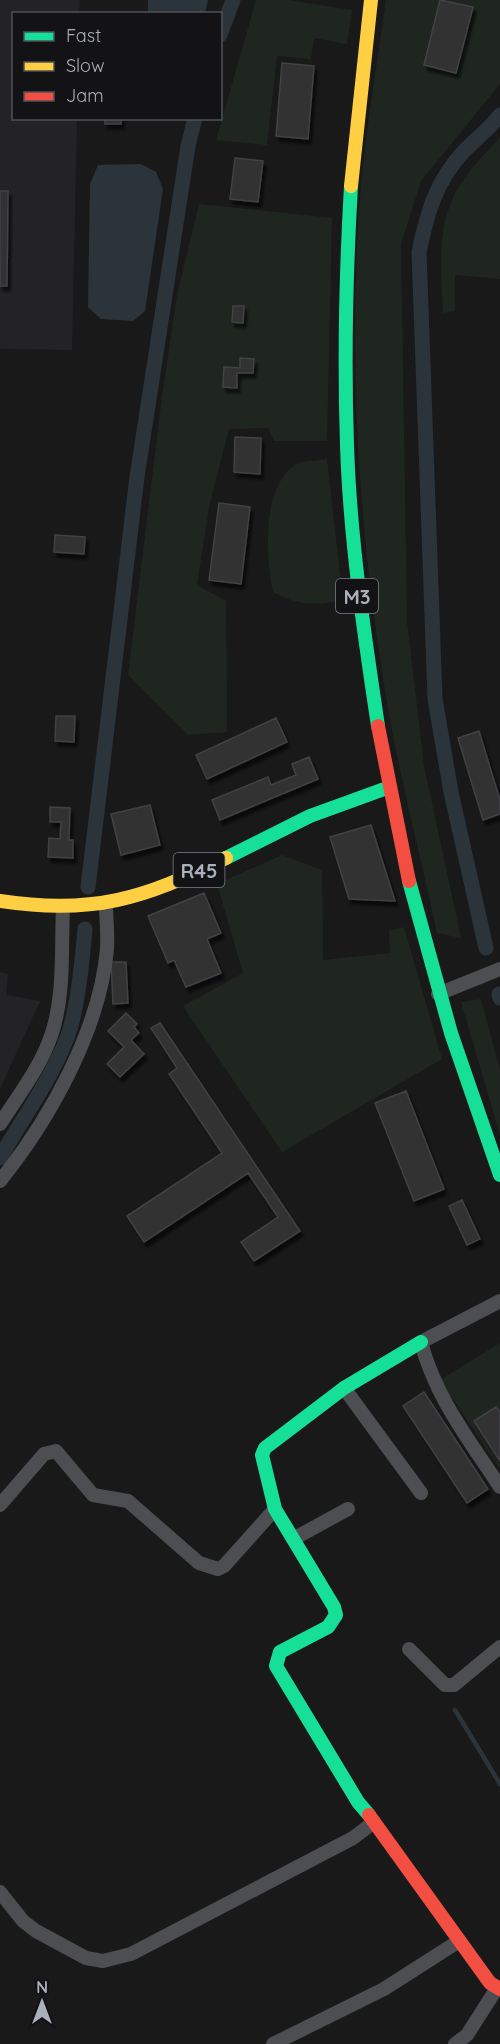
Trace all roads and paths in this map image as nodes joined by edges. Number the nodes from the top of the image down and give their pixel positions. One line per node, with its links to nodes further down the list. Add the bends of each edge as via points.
1 (371, 0): 2 (main road, M3, via 360,66 348,193 343,364 348,498 358,609)
2 (387, 788): 4 (main road, R45, via 335,804 166,885); 7 (main road, M3, via 413,908)
3 (0, 901): 5 (main road, R45)
4 (106, 903): 5 (main road, R45); 10 (street, via 107,948 88,1026 48,1113)
5 (63, 908): 8 (street, via 59,995 52,1035)
6 (500, 969): 7 (street)
7 (438, 994): 9 (main road, M3)
8 (0, 1124)
9 (500, 1175)
10 (0, 1181)
11 (500, 1301): 12 (street)
12 (421, 1342): 13 (main road); 14 (street, via 429,1373 440,1394)
13 (344, 1388): 15 (street); 17 (main road, via 265,1448 262,1465)
14 (500, 1487)
15 (421, 1492)
16 (0, 1505): 17 (street, via 44,1454 56,1451 93,1495 128,1501 199,1563 218,1569)
17 (275, 1509): 19 (main road)
18 (348, 1509): 19 (street)
19 (294, 1539): 22 (main road, via 336,1615 328,1627 280,1652 276,1666)
20 (500, 1647): 21 (street, via 454,1684 446,1685)
21 (409, 1649)
22 (374, 1822): 23 (street, via 353,1838 132,1954 103,1961 86,1958 36,1931); 24 (main road)
23 (0, 1892)
24 (459, 1941): 25 (main road); 26 (street, via 384,1989)
25 (498, 1988): 27 (street, via 466,2035)
26 (279, 2043)
27 (455, 2044)

